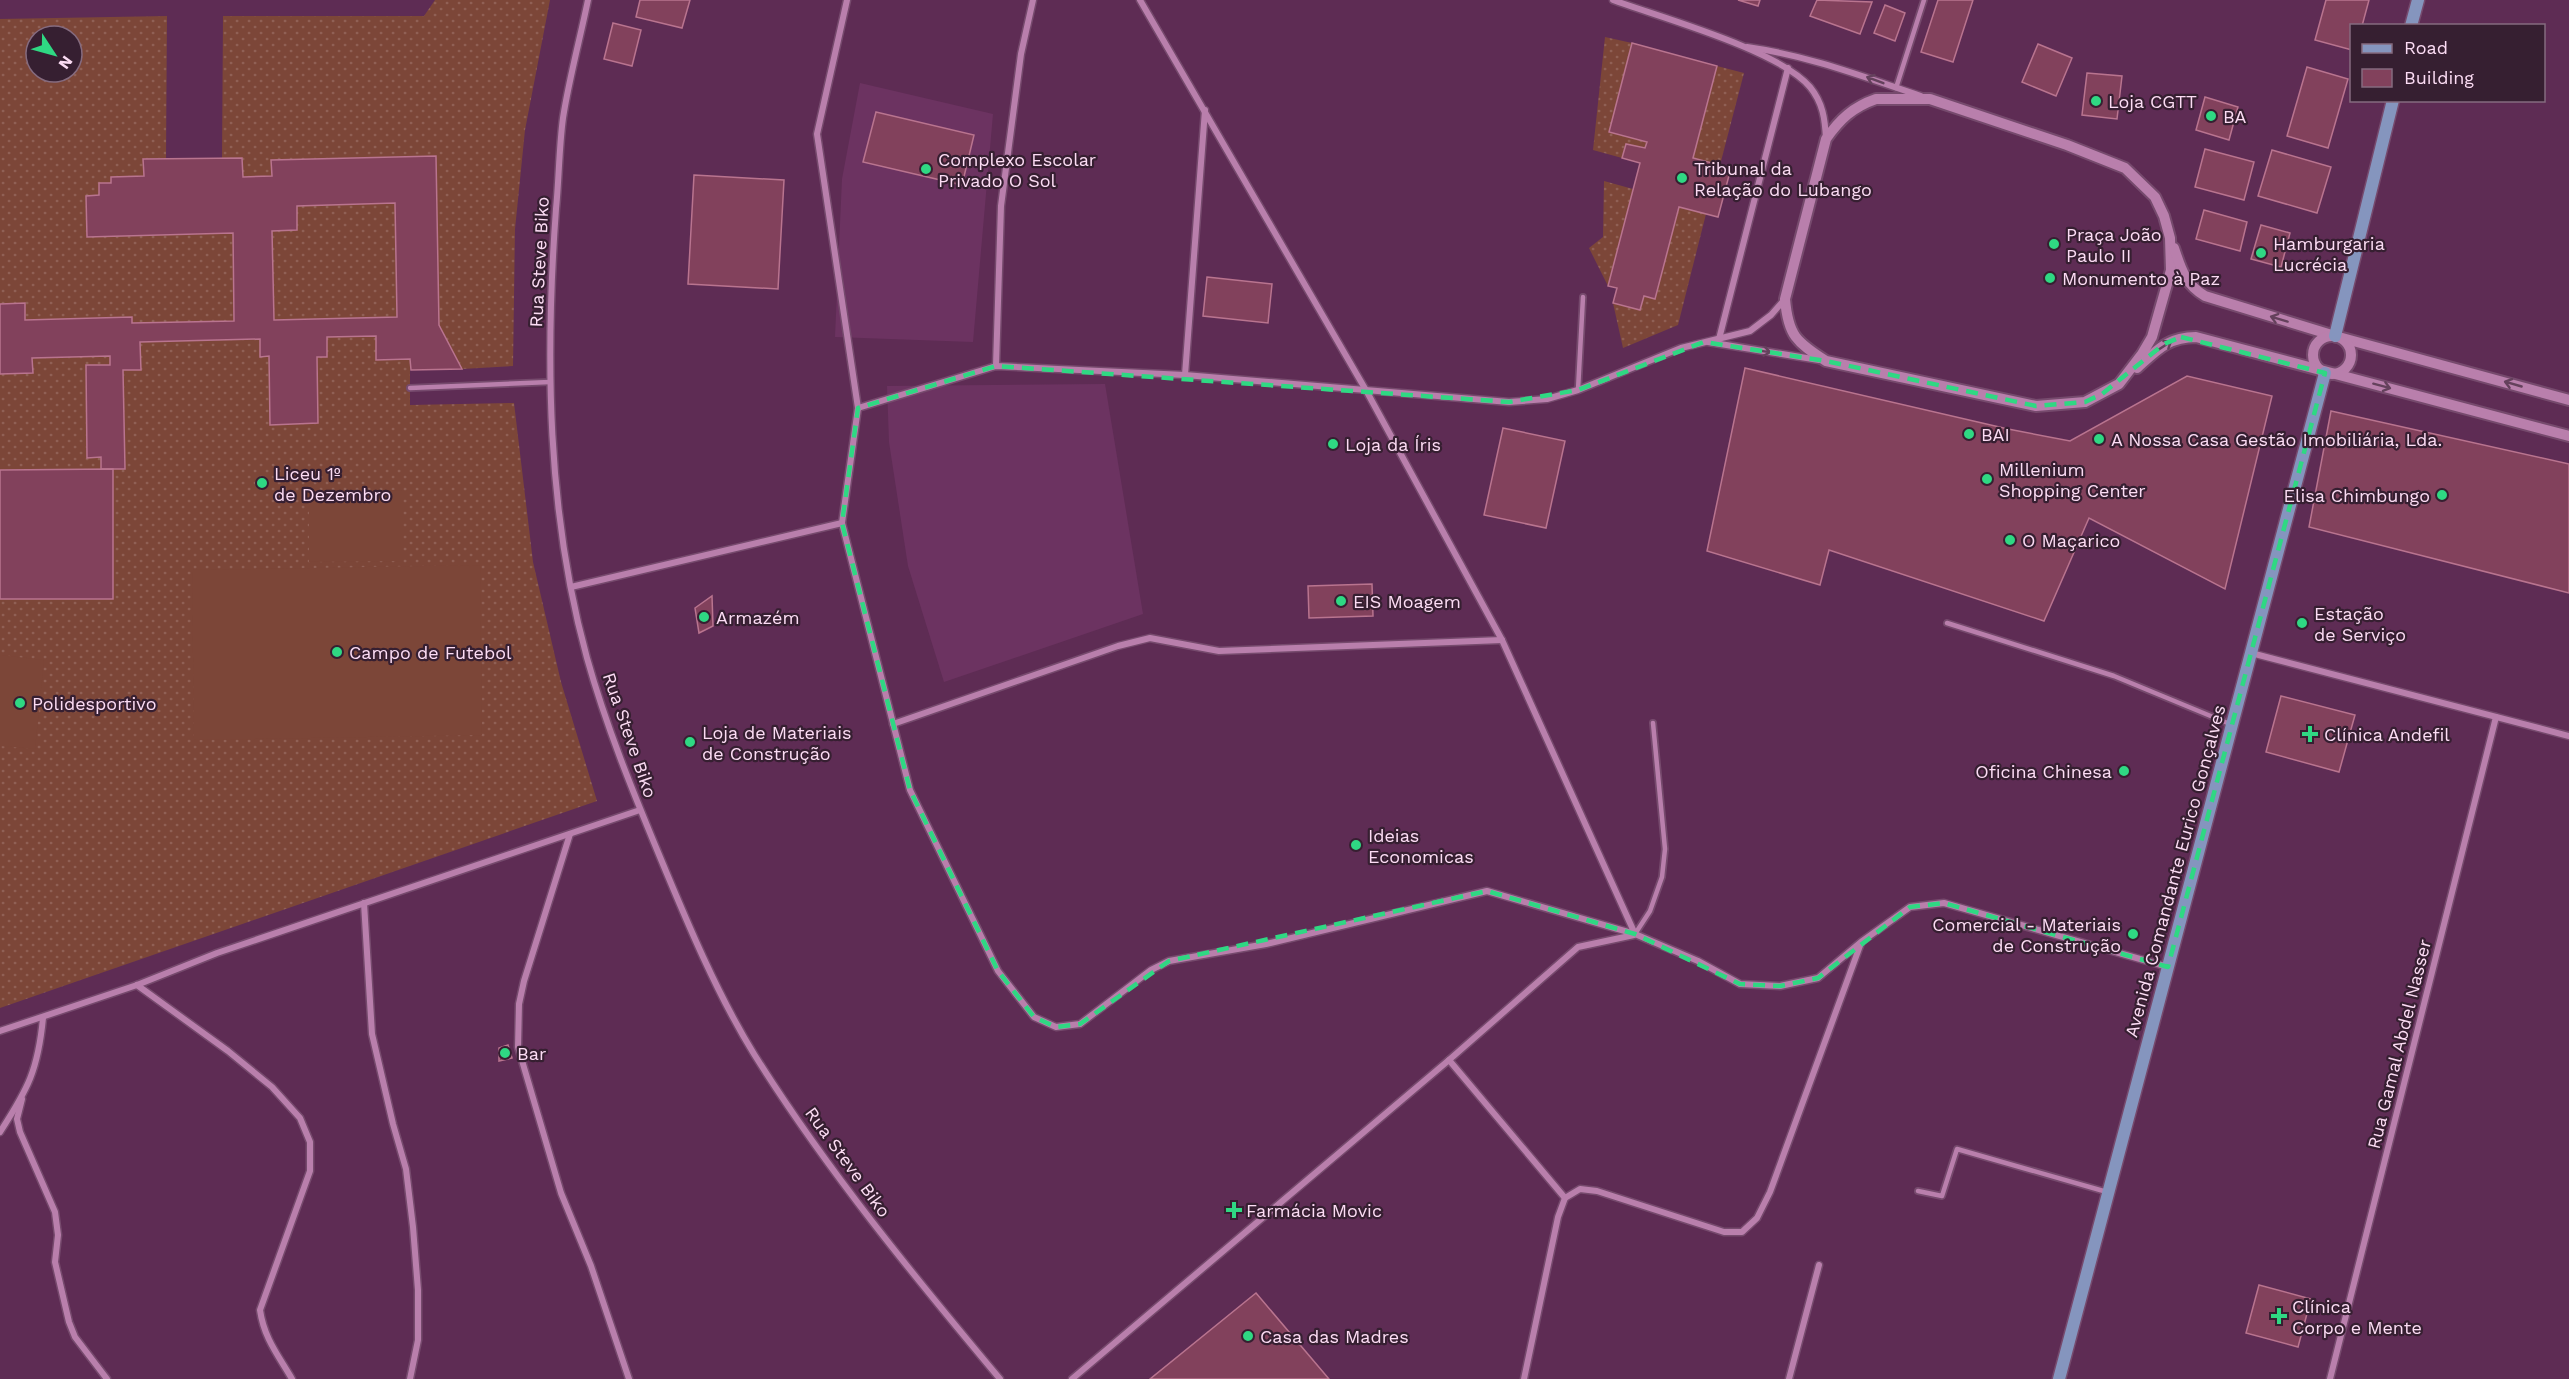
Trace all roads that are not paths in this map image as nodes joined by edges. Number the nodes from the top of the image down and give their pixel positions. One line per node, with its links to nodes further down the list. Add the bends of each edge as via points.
1 (588, 0): 26 (street, Rua Steve Biko, via 563,118 551,275)
2 (847, 0): 32 (street, via 818,134)
3 (1033, 0): 23 (street, via 1021,54 1001,206)
4 (1140, 0): 14 (street)
5 (1613, 0): 9 (street)
6 (1924, 0): 11 (lane)
7 (2418, 0): 8 (main road)
8 (2412, 24)
9 (1740, 46): 10 (street); 11 (street, one-way to 9, via 1791,54)
10 (1788, 68): 15 (street, via 1812,89 1824,109); 20 (street)
11 (1896, 88): 12 (street)
12 (1930, 99): 15 (street, via 1876,99 1861,104 1838,122); 16 (street, via 2125,168 2155,196)
13 (2393, 102): 19 (main road)
14 (1205, 108): 25 (street); 30 (street)
15 (1827, 139): 18 (street)
16 (2164, 216): 19 (street, one-way to 16, via 2205,296 2192,288 2182,274); 27 (street, via 2170,238 2171,270 2162,308 2152,338)
17 (1583, 297): 29 (lane)
18 (1785, 299): 20 (street, via 1750,331); 22 (street, via 1793,336)
19 (2335, 336): 24 (street, via 2319,340 2313,350 2314,361); 24 (street, via 2348,345 2350,360 2338,373); 31 (street, one-way to 19)
20 (1719, 339): 21 (street)
21 (1704, 342): 22 (street, one-way to 22); 29 (street)
22 (1826, 361): 27 (street, via 2036,406 2085,402)
23 (996, 366): 25 (street); 32 (street)
24 (2325, 373): 27 (street, one-way to 24, via 2164,344 2181,337 2196,337); 33 (street, one-way to 33); 38 (main road, Avenida Comandante Eurico Gonçalves)
25 (1185, 375): 30 (street)
26 (550, 382): 28 (lane); 35 (street, Rua Steve Biko, via 559,506)
27 (2119, 384)
28 (410, 388)
29 (1578, 390): 30 (street, via 1547,399 1509,402)
30 (1367, 392): 37 (street)
31 (2569, 400)
32 (858, 408): 34 (street)
33 (2569, 436)
34 (842, 524): 35 (street); 41 (street)
35 (571, 587): 44 (street, Rua Steve Biko, via 606,719)
36 (1947, 623): 42 (lane, via 2114,676)
37 (1502, 640): 41 (street, via 1219,651 1150,638); 47 (street)
38 (2251, 653): 39 (street); 42 (main road, Avenida Comandante Eurico Gonçalves)
39 (2496, 717): 43 (street); 69 (street, Rua Gamal Abdel Nasser)
40 (1653, 723): 47 (lane, via 1665,849 1662,877 1650,910)
41 (892, 724): 47 (street, via 910,790 998,971 1034,1017 1056,1027 1080,1024 1151,970 1169,961 1266,944 1487,891)
42 (2232, 725): 49 (main road, Avenida Comandante Eurico Gonçalves)
43 (2569, 736)
44 (640, 810): 45 (street); 64 (street, Rua Steve Biko, via 694,938 753,1052 866,1215)
45 (570, 834): 46 (street); 63 (street, via 524,981 518,1047 561,1193 591,1266)
46 (364, 903): 50 (street); 62 (street, via 372,1034 406,1168 414,1237 418,1340)
47 (1635, 934): 48 (street, via 1740,984 1780,986 1818,978); 53 (street, via 1578,947)
48 (1861, 942): 49 (street, via 1910,907 1944,903); 58 (street, via 1770,1192 1757,1218 1742,1232 1724,1232 1597,1191 1580,1189)
49 (2168, 967): 57 (main road, Avenida Comandante Eurico Gonçalves)
50 (137, 985): 51 (street); 61 (street, via 272,1087 300,1118 310,1142 310,1170 260,1310 275,1355)
51 (43, 1018): 52 (street); 54 (street, via 39,1054)
52 (0, 1031)
53 (1449, 1060): 58 (street); 65 (street)
54 (22, 1099): 55 (street); 60 (street, via 17,1119 55,1212 55,1262 69,1322 75,1337)
55 (0, 1132)
56 (1918, 1191): 57 (lane, via 1942,1196 1957,1149)
57 (2109, 1192): 68 (main road, Avenida Comandante Eurico Gonçalves)
58 (1565, 1198): 66 (street)
59 (1819, 1265): 67 (street)
60 (108, 1379)
61 (292, 1379)
62 (410, 1379)
63 (629, 1379)
64 (1000, 1379)
65 (1072, 1379)
66 (1524, 1379)
67 (1789, 1379)
68 (2059, 1379)
69 (2330, 1379)

